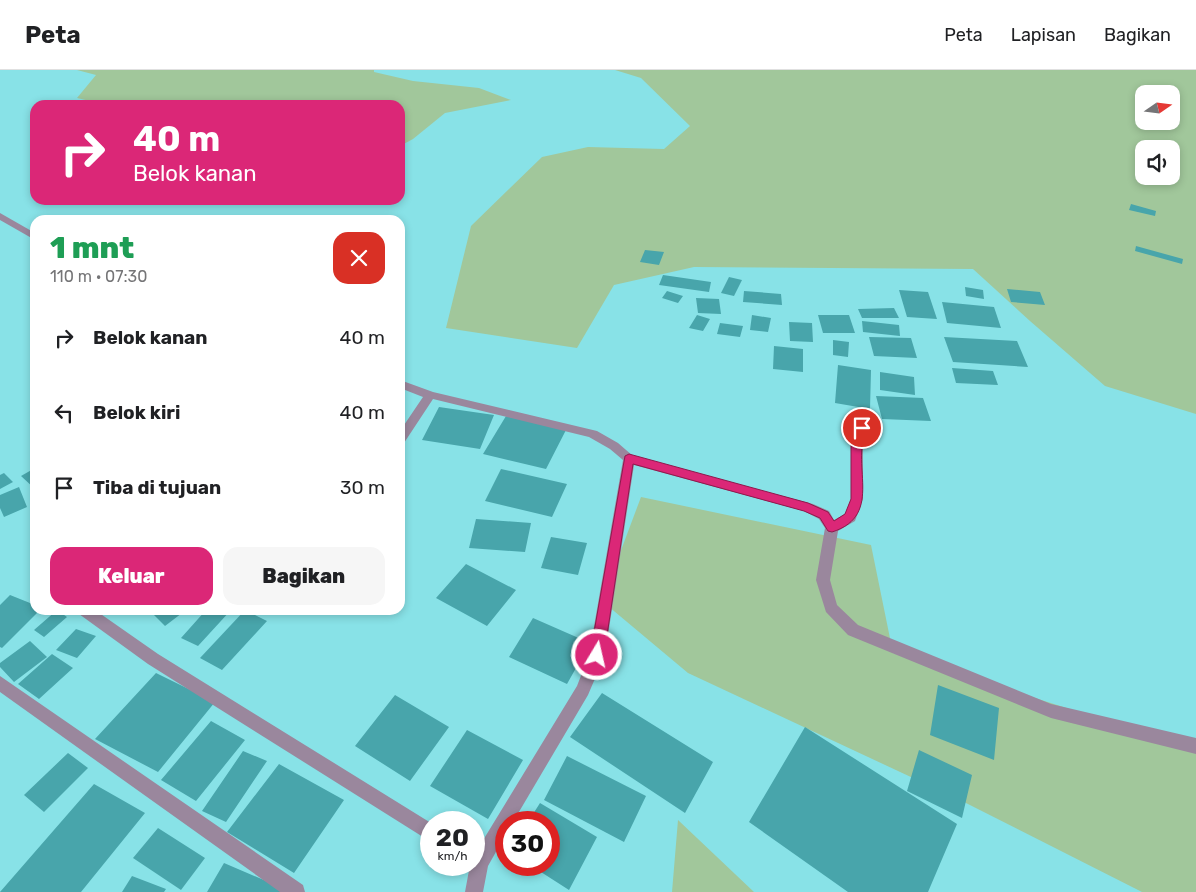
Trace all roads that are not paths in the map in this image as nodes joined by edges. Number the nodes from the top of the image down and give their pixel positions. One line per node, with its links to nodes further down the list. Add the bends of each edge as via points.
1 (0, 216): 2 (street)
2 (30, 234)
3 (405, 386): 4 (street)
4 (430, 395): 6 (street); 7 (street, via 593,434)
5 (873, 425): 8 (street, via 862,428 857,437 857,499 850,516)
6 (405, 432)
7 (629, 458): 8 (street, via 808,507 824,515); 13 (street, via 597,655 583,690)
8 (832, 528): 11 (street, via 823,580 831,608 853,630 1051,712)
9 (91, 615): 12 (street, via 153,659)
10 (0, 683): 15 (street)
11 (1196, 746)
12 (420, 826)
13 (485, 848)
14 (475, 876): 16 (street)
15 (296, 892)
16 (474, 892)

